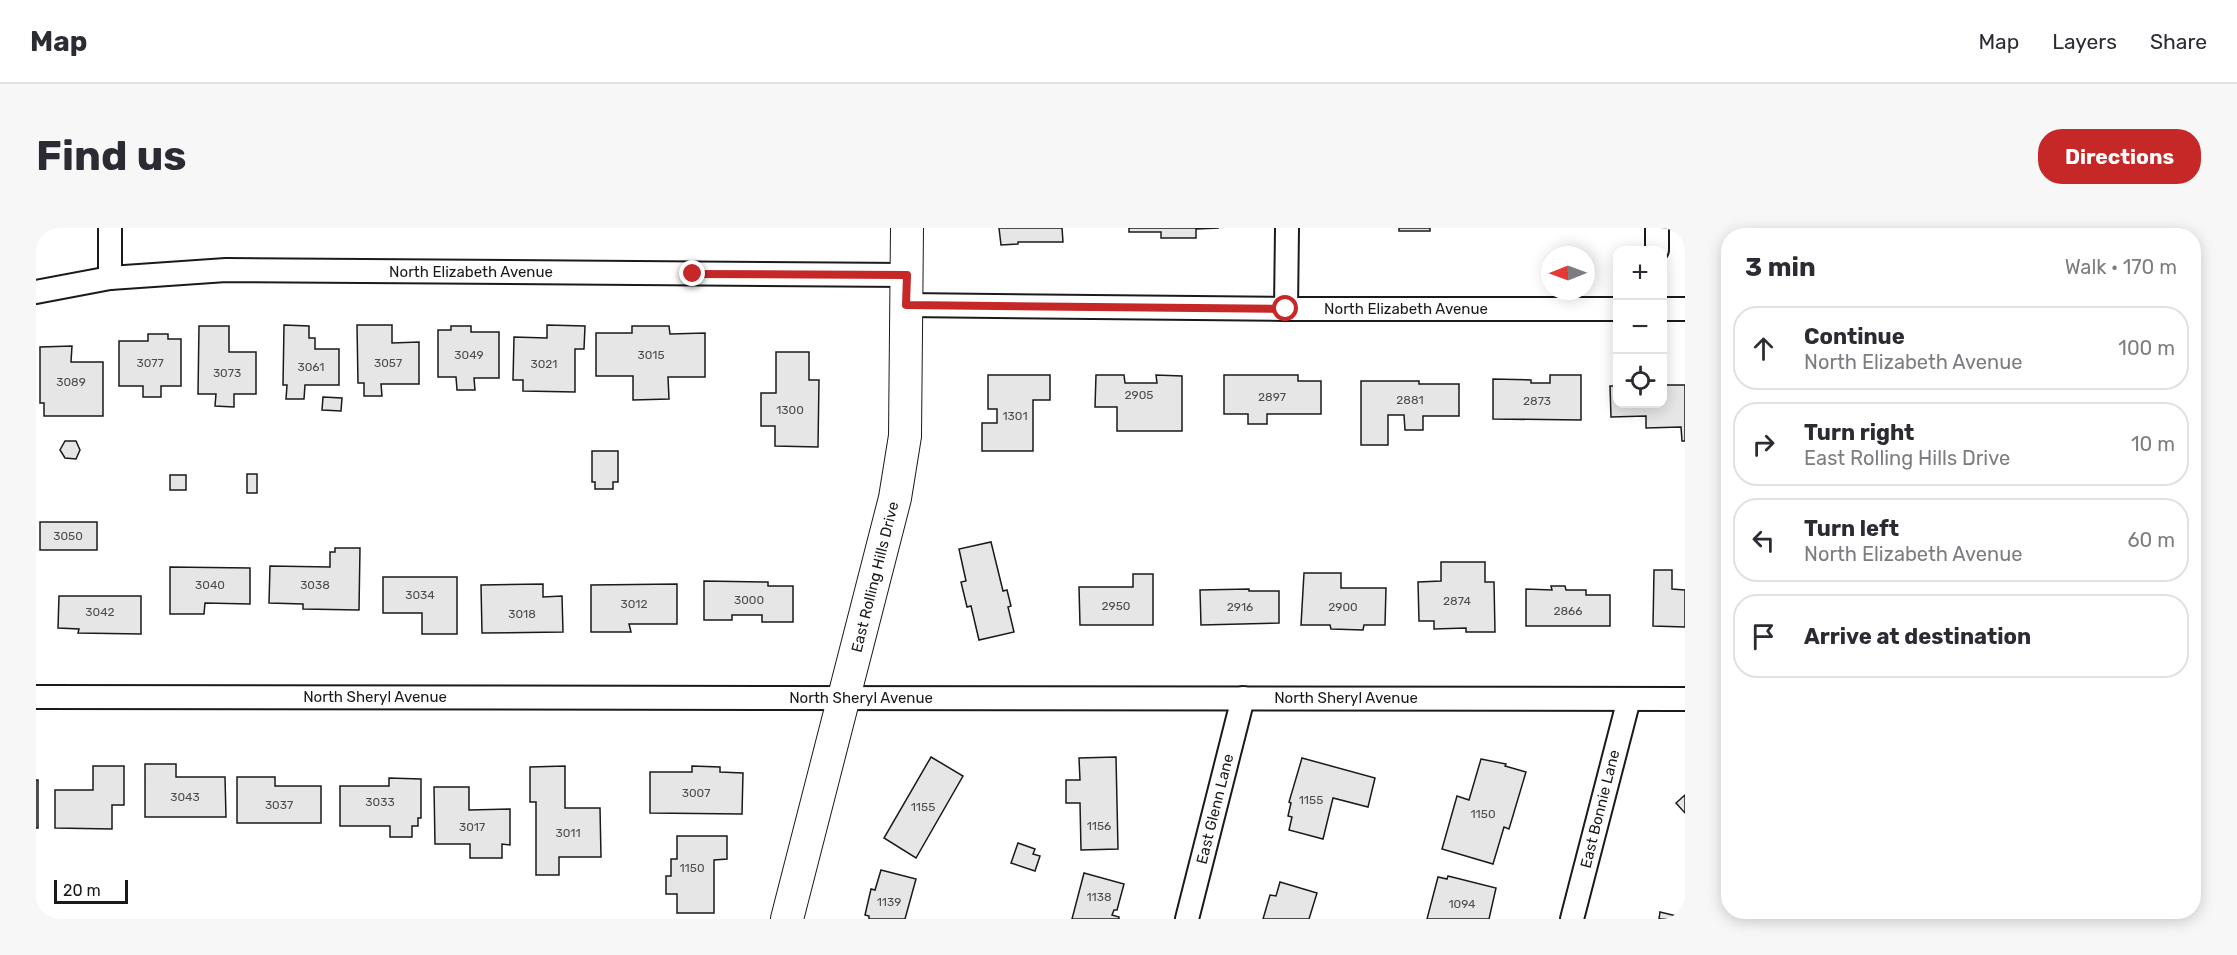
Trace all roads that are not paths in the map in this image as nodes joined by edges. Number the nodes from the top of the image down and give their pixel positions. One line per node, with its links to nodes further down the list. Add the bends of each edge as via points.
1 (110, 228): 6 (street)
2 (907, 228): 7 (street, East Rolling Hills Drive)
3 (1287, 228): 9 (street)
4 (1657, 228): 5 (street)
5 (1657, 246)
6 (110, 278): 7 (street, North Elizabeth Avenue, via 226,270); 8 (street, North Elizabeth Avenue)
7 (907, 290): 9 (street, North Elizabeth Avenue); 14 (street, East Rolling Hills Drive, via 905,436 895,498)
8 (36, 292)
9 (1286, 309): 10 (street, North Elizabeth Avenue)
10 (1613, 309)
11 (1667, 309): 12 (street)
12 (1685, 309)
13 (36, 697): 14 (street, North Sheryl Avenue)
14 (844, 698): 15 (street, North Sheryl Avenue); 18 (street, East Rolling Hills Drive)
15 (1244, 698): 16 (street, North Sheryl Avenue); 19 (street, East Glenn Lane)
16 (1629, 699): 17 (street, North Sheryl Avenue); 20 (street, East Bonnie Lane)
17 (1685, 699)
18 (787, 919)
19 (1186, 919)
20 (1572, 919)

